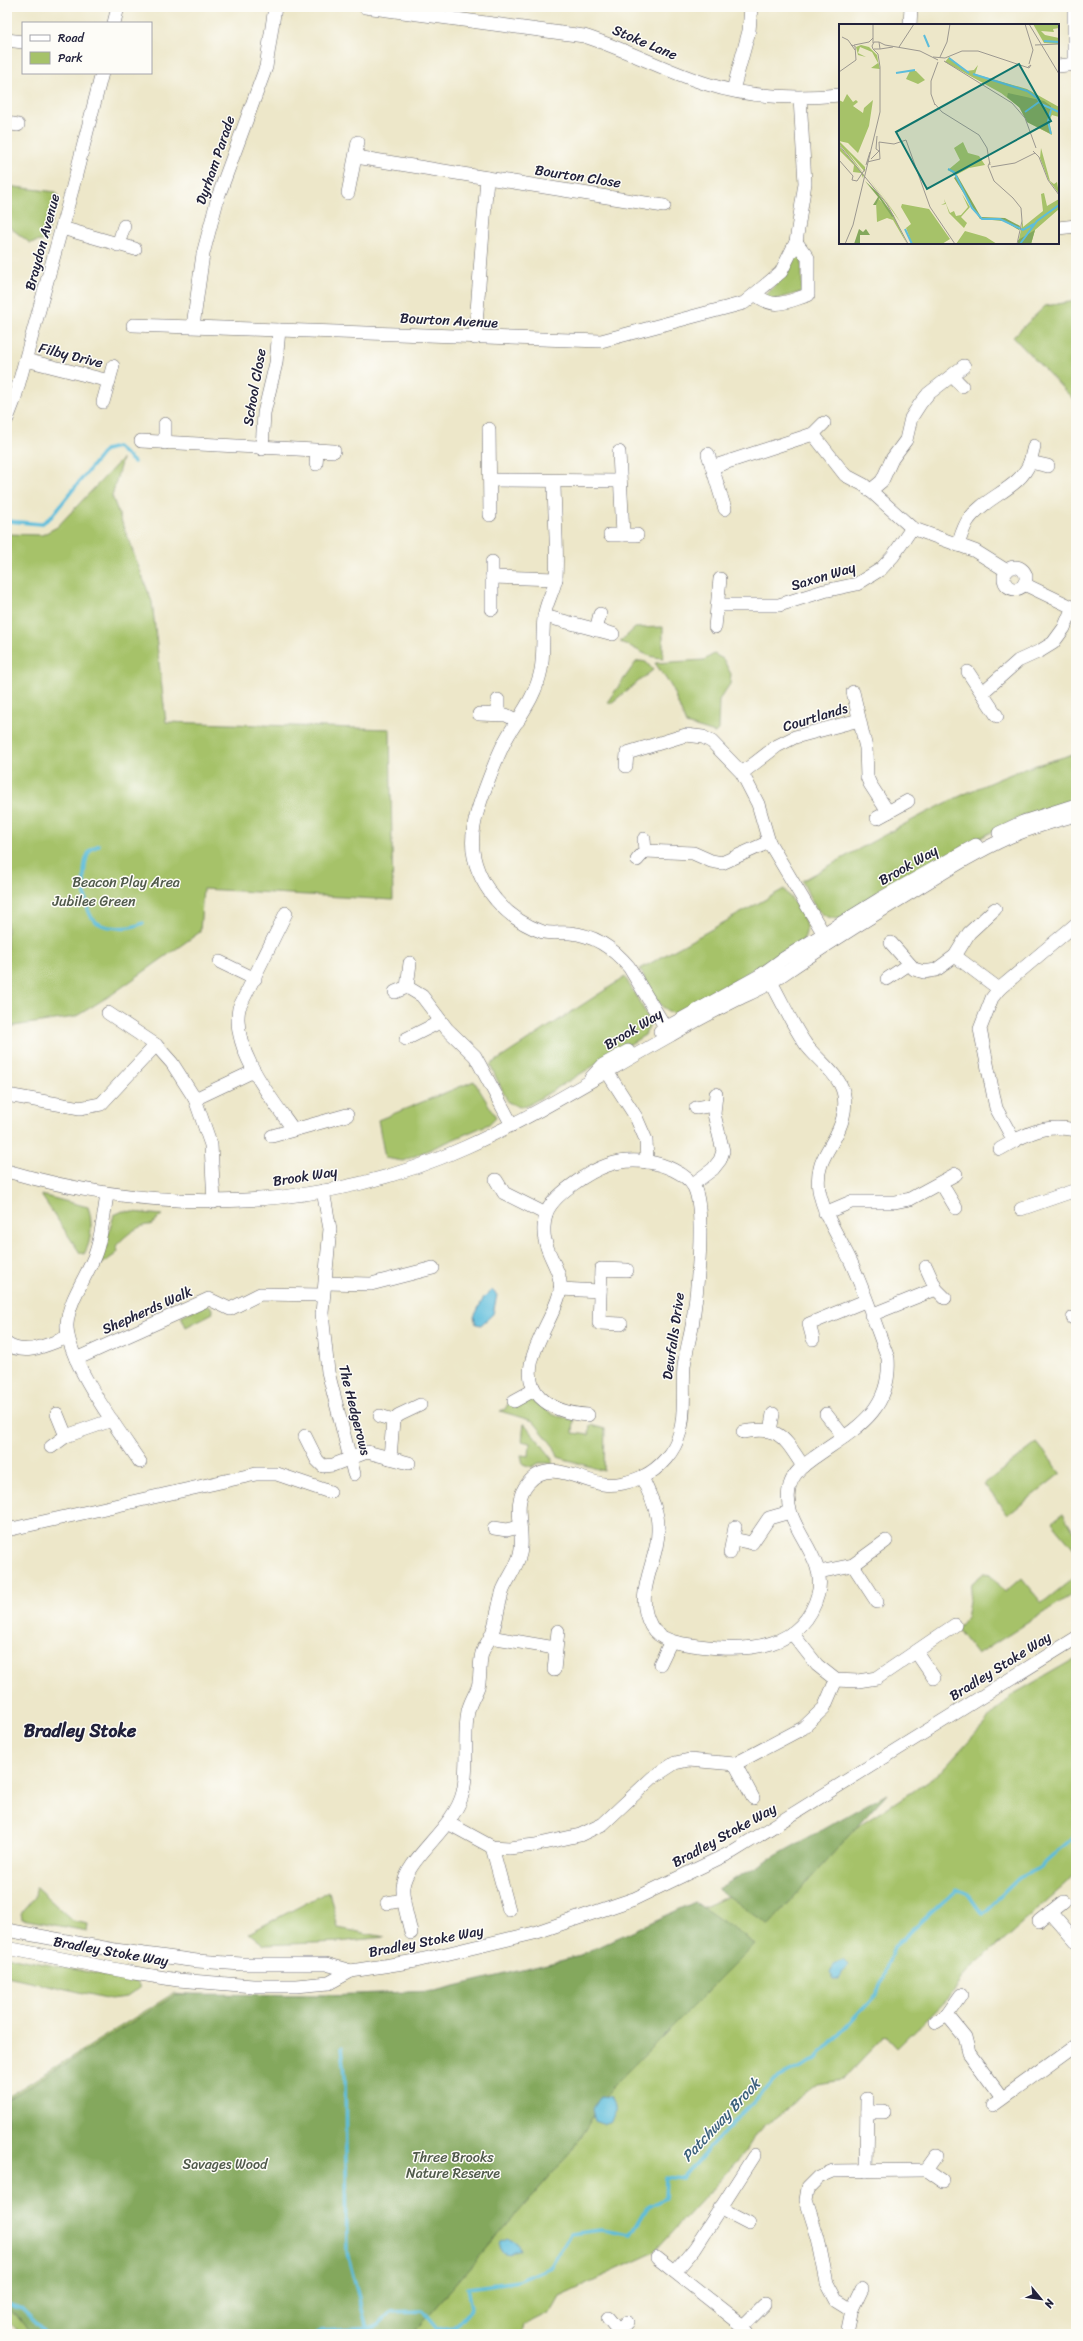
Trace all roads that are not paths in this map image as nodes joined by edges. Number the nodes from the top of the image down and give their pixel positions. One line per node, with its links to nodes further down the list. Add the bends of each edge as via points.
1 (118, 7): 8 (street)
2 (275, 7): 32 (street, Dyrham Parade, via 266,67 218,197 203,254)
3 (365, 7): 7 (street, Stoke Lane)
4 (751, 7): 15 (street, via 749,31)
5 (911, 7): 9 (street)
6 (1074, 7): 12 (street)
7 (443, 12): 15 (street, Stoke Lane, via 584,36 616,46 687,77)
8 (114, 22)
9 (910, 24)
10 (7, 40): 11 (street)
11 (22, 42)
12 (1075, 64): 13 (street)
13 (1059, 66)
14 (102, 74): 25 (street, Braydon Avenue)
15 (733, 90): 17 (street, Stoke Lane, via 769,97)
16 (839, 95): 17 (street, Stoke Lane)
17 (800, 98): 27 (street, Bourton Avenue, via 804,183)
18 (358, 142): 19 (street)
19 (356, 157): 20 (street, Bourton Close); 21 (street)
20 (487, 178): 22 (street, Bourton Close); 34 (street)
21 (348, 193)
22 (664, 206)
23 (124, 226): 28 (street)
24 (1076, 226): 26 (street)
25 (62, 228): 28 (street); 35 (street, Braydon Avenue)
26 (1059, 228)
27 (796, 242): 30 (street, Bourton Avenue, via 781,272); 30 (street, via 808,258 808,295 774,305 766,303)
28 (118, 245): 29 (street)
29 (135, 249)
30 (756, 295): 34 (street, Bourton Avenue, via 744,303 601,341)
31 (133, 325): 32 (street, Bourton Avenue)
32 (192, 326): 33 (street, Bourton Avenue)
33 (279, 330): 34 (street, Bourton Avenue); 50 (street, School Close, via 276,363 264,408)
34 (475, 338)
35 (26, 360): 39 (street, Filby Drive); 42 (street, Braydon Avenue)
36 (113, 366): 39 (street, Filby Drive)
37 (964, 366): 38 (street)
38 (952, 376): 40 (street); 62 (street, via 928,394 920,404 912,418 906,440 892,459 882,481)
39 (109, 381): 41 (street, Filby Drive)
40 (962, 386)
41 (103, 402)
42 (7, 418)
43 (165, 424): 48 (street)
44 (824, 424): 46 (street)
45 (489, 429): 59 (street)
46 (812, 434): 58 (street); 62 (street, via 845,474)
47 (141, 441): 48 (street)
48 (165, 443): 50 (street)
49 (1034, 446): 55 (street)
50 (262, 449): 51 (street)
51 (317, 451): 52 (street); 56 (street)
52 (334, 451)
53 (619, 452): 61 (street)
54 (708, 454): 58 (street)
55 (1030, 462): 57 (street); 67 (street, via 1022,477 976,511 968,520)
56 (316, 464)
57 (1048, 466)
58 (712, 467): 63 (street)
59 (490, 480): 60 (street); 64 (street)
60 (554, 481): 61 (street); 70 (street)
61 (620, 481): 66 (street, via 616,535)
62 (870, 491): 65 (street)
63 (725, 509)
64 (490, 515)
65 (912, 528): 67 (street); 72 (street, Saxon Way, via 881,569 857,584 779,605)
66 (637, 535)
67 (958, 545): 73 (street, via 984,555 1007,571 1004,579 1009,586 1017,588 1024,584)
68 (492, 562): 69 (street)
69 (492, 577): 70 (street); 74 (street)
70 (556, 579): 76 (street)
71 (720, 579): 72 (street)
72 (718, 605): 77 (street)
73 (1074, 608): 82 (street, via 1053,643 1018,661)
74 (492, 609)
75 (600, 614): 78 (street)
76 (544, 616): 78 (street); 88 (street, via 538,682 527,708)
77 (715, 627)
78 (596, 630): 79 (street)
79 (613, 634)
80 (968, 672): 82 (street)
81 (853, 692): 87 (street, Courtlands)
82 (982, 693): 86 (street)
83 (498, 700): 85 (street)
84 (479, 714): 85 (street)
85 (498, 714): 88 (street)
86 (997, 716)
87 (859, 720): 90 (street, Courtlands, via 795,737 777,746); 91 (street, Courtlands, via 866,748 867,777 883,815)
88 (518, 721): 113 (street, via 499,755 475,822 472,838 474,860 480,878 498,902 524,923 544,932 589,937 621,957)
89 (624, 755): 90 (street, via 692,734 712,742)
90 (742, 773): 94 (street, via 758,804)
91 (908, 801)
92 (1076, 805): 99 (street, Brook Way, via 1023,822 933,868)
93 (1076, 814): 99 (street, Brook Way, via 1008,838)
94 (769, 842): 95 (street, via 722,862 711,861 693,853); 99 (street)
95 (642, 850)
96 (995, 909): 101 (street, via 969,933)
97 (286, 913): 106 (street)
98 (1076, 924): 109 (street)
99 (827, 939): 105 (street, Brook Way)
100 (891, 943): 104 (street)
101 (955, 956): 104 (street, via 936,970 924,972 914,969); 109 (street)
102 (220, 962): 106 (street)
103 (410, 963): 108 (street)
104 (909, 964): 107 (street)
105 (768, 978): 113 (street, Brook Way); 140 (street, via 807,1046 834,1073 845,1104 839,1129 824,1155 818,1175)
106 (255, 979): 117 (street, via 237,1019 238,1029)
107 (886, 979)
108 (407, 988): 110 (street); 112 (street, via 422,996)
109 (999, 989): 126 (street, via 992,998 980,1029 996,1108)
110 (394, 992)
111 (108, 1013): 115 (street)
112 (440, 1022): 114 (street); 122 (street, via 475,1056)
113 (668, 1031): 116 (street, Brook Way)
114 (406, 1039)
115 (156, 1045): 118 (street, via 101,1104 80,1108); 119 (street, via 172,1063)
116 (606, 1069): 122 (street, Brook Way); 128 (street, via 636,1117 646,1140)
117 (254, 1071): 119 (street); 123 (street)
118 (7, 1095)
119 (195, 1099): 137 (street, via 211,1145)
120 (696, 1108): 133 (street, via 715,1099 723,1151 713,1169)
121 (346, 1115): 123 (street)
122 (512, 1125): 135 (street, Brook Way, via 463,1148 395,1173)
123 (293, 1129): 125 (street)
124 (1076, 1130): 126 (street, via 1050,1127 1032,1131)
125 (272, 1136)
126 (1014, 1141): 127 (street)
127 (1000, 1149)
128 (647, 1162): 133 (street, via 676,1171); 141 (street, via 628,1161 608,1165 580,1180 557,1197)
129 (7, 1171): 136 (street, Brook Way)
130 (956, 1174): 132 (street)
131 (496, 1180): 141 (street, via 504,1193)
132 (941, 1183): 138 (street); 140 (street, via 910,1199 895,1202 851,1202)
133 (693, 1184): 177 (street, Dewfalls Drive, via 700,1219 696,1298 684,1363 681,1427 669,1455 655,1470)
134 (1076, 1190): 139 (street)
135 (323, 1191): 137 (street, Brook Way); 145 (street, The Hedgerows, via 330,1229)
136 (108, 1195): 137 (street, Brook Way, via 162,1201); 151 (street, via 97,1251 71,1308 67,1324)
137 (214, 1202)
138 (956, 1208)
139 (1021, 1209)
140 (825, 1213): 148 (street, via 850,1261)
141 (546, 1214): 146 (street, via 544,1238 556,1267)
142 (926, 1267): 149 (street, via 940,1294)
143 (433, 1268): 145 (street, via 371,1284)
144 (627, 1270): 147 (street, via 601,1268)
145 (324, 1289): 154 (street, Shepherds Walk, via 260,1294 230,1309 209,1299); 171 (street, The Hedgerows, via 322,1313 328,1372 332,1396)
146 (560, 1290): 147 (street); 155 (street, via 535,1350 531,1372)
147 (600, 1291): 150 (street, via 599,1323)
148 (865, 1301): 149 (street); 152 (street, via 806,1319)
149 (871, 1314): 169 (street, via 888,1358 887,1383 884,1395 876,1408 862,1424)
150 (621, 1324)
151 (68, 1337): 153 (street, via 31,1350 20,1350); 154 (street)
152 (813, 1339)
153 (7, 1344)
154 (76, 1359): 163 (street)
155 (534, 1390): 156 (street); 161 (street, via 547,1404 560,1410)
156 (514, 1401)
157 (420, 1405): 164 (street)
158 (57, 1414): 167 (street)
159 (773, 1414): 165 (street)
160 (826, 1414): 169 (street)
161 (588, 1415)
162 (380, 1416): 164 (street)
163 (112, 1420): 167 (street); 173 (street)
164 (394, 1420): 172 (street)
165 (770, 1431): 166 (street); 175 (street, via 782,1437)
166 (743, 1432)
167 (66, 1436): 170 (street)
168 (305, 1436): 171 (street, via 317,1460 323,1466 333,1466)
169 (844, 1437): 175 (street)
170 (51, 1447)
171 (351, 1457): 172 (street, via 366,1452); 176 (street, The Hedgerows)
172 (390, 1458): 174 (street)
173 (140, 1462)
174 (409, 1463)
175 (803, 1466): 179 (street, via 794,1475 790,1486)
176 (354, 1474)
177 (642, 1477): 180 (street, Dewfalls Drive, via 624,1483 604,1484 560,1471 548,1471 536,1476 525,1489 519,1509); 193 (street, via 658,1526 645,1589 646,1614 651,1627)
178 (330, 1492): 182 (street, via 277,1474 256,1474)
179 (790, 1512): 184 (street, via 769,1518 752,1543 734,1533); 186 (street)
180 (519, 1527): 181 (street, via 507,1530); 191 (street, Dewfalls Drive, via 522,1551 514,1572 504,1587)
181 (494, 1528)
182 (7, 1530)
183 (886, 1541): 185 (street)
184 (730, 1554)
185 (853, 1565): 186 (street); 187 (street)
186 (819, 1572): 190 (street, via 819,1592 814,1608)
187 (877, 1602)
188 (955, 1625): 195 (street)
189 (558, 1631): 194 (street)
190 (792, 1633): 193 (street, via 755,1648 724,1649); 199 (street, via 817,1665)
191 (490, 1637): 194 (street); 202 (street, Dewfalls Drive, via 482,1652 478,1688 468,1713 463,1792 458,1808)
192 (1076, 1638): 214 (street, Bradley Stoke Way, via 775,1826 684,1876 608,1909 534,1934 432,1958)
193 (671, 1641): 196 (street)
194 (555, 1648): 197 (street)
195 (917, 1653): 198 (street); 199 (street, via 877,1678 858,1681)
196 (660, 1664)
197 (554, 1670)
198 (934, 1678)
199 (836, 1680): 200 (street, via 824,1708 803,1728)
200 (735, 1764): 201 (street); 203 (street, via 689,1760 675,1763 652,1778 603,1824 580,1835 536,1845)
201 (753, 1798)
202 (448, 1823): 203 (street); 204 (street, Dewfalls Drive, via 406,1876 403,1885)
203 (492, 1847): 207 (street)
204 (404, 1900): 206 (street); 211 (street, Dewfalls Drive)
205 (1063, 1902): 208 (street)
206 (387, 1904)
207 (509, 1910)
208 (1050, 1912): 209 (street); 212 (street)
209 (1039, 1921)
210 (7, 1930): 214 (street, Bradley Stoke Way, via 115,1950 190,1960 242,1964 326,1964)
211 (411, 1933)
212 (1076, 1942)
213 (7, 1948): 214 (street, Bradley Stoke Way, via 134,1973 253,1986 329,1983)
214 (351, 1972)
215 (961, 1995): 216 (street)
216 (947, 2015): 217 (street); 218 (street, via 965,2037 969,2054 997,2102)
217 (936, 2022)
218 (1074, 2050)
219 (884, 2112): 223 (street, via 867,2105)
220 (754, 2156): 225 (street)
221 (936, 2156): 222 (street)
222 (926, 2170): 223 (street); 224 (street)
223 (866, 2171): 231 (street, via 826,2172 812,2182 806,2200 830,2291 836,2300)
224 (943, 2182)
225 (720, 2208): 226 (street); 228 (street, via 695,2248)
226 (749, 2223)
227 (657, 2258): 228 (street)
228 (676, 2271): 234 (street)
229 (862, 2289): 231 (street)
230 (764, 2306): 234 (street)
231 (852, 2310): 235 (street)
232 (608, 2318): 233 (street)
233 (622, 2329)
234 (745, 2330)
235 (847, 2334)

